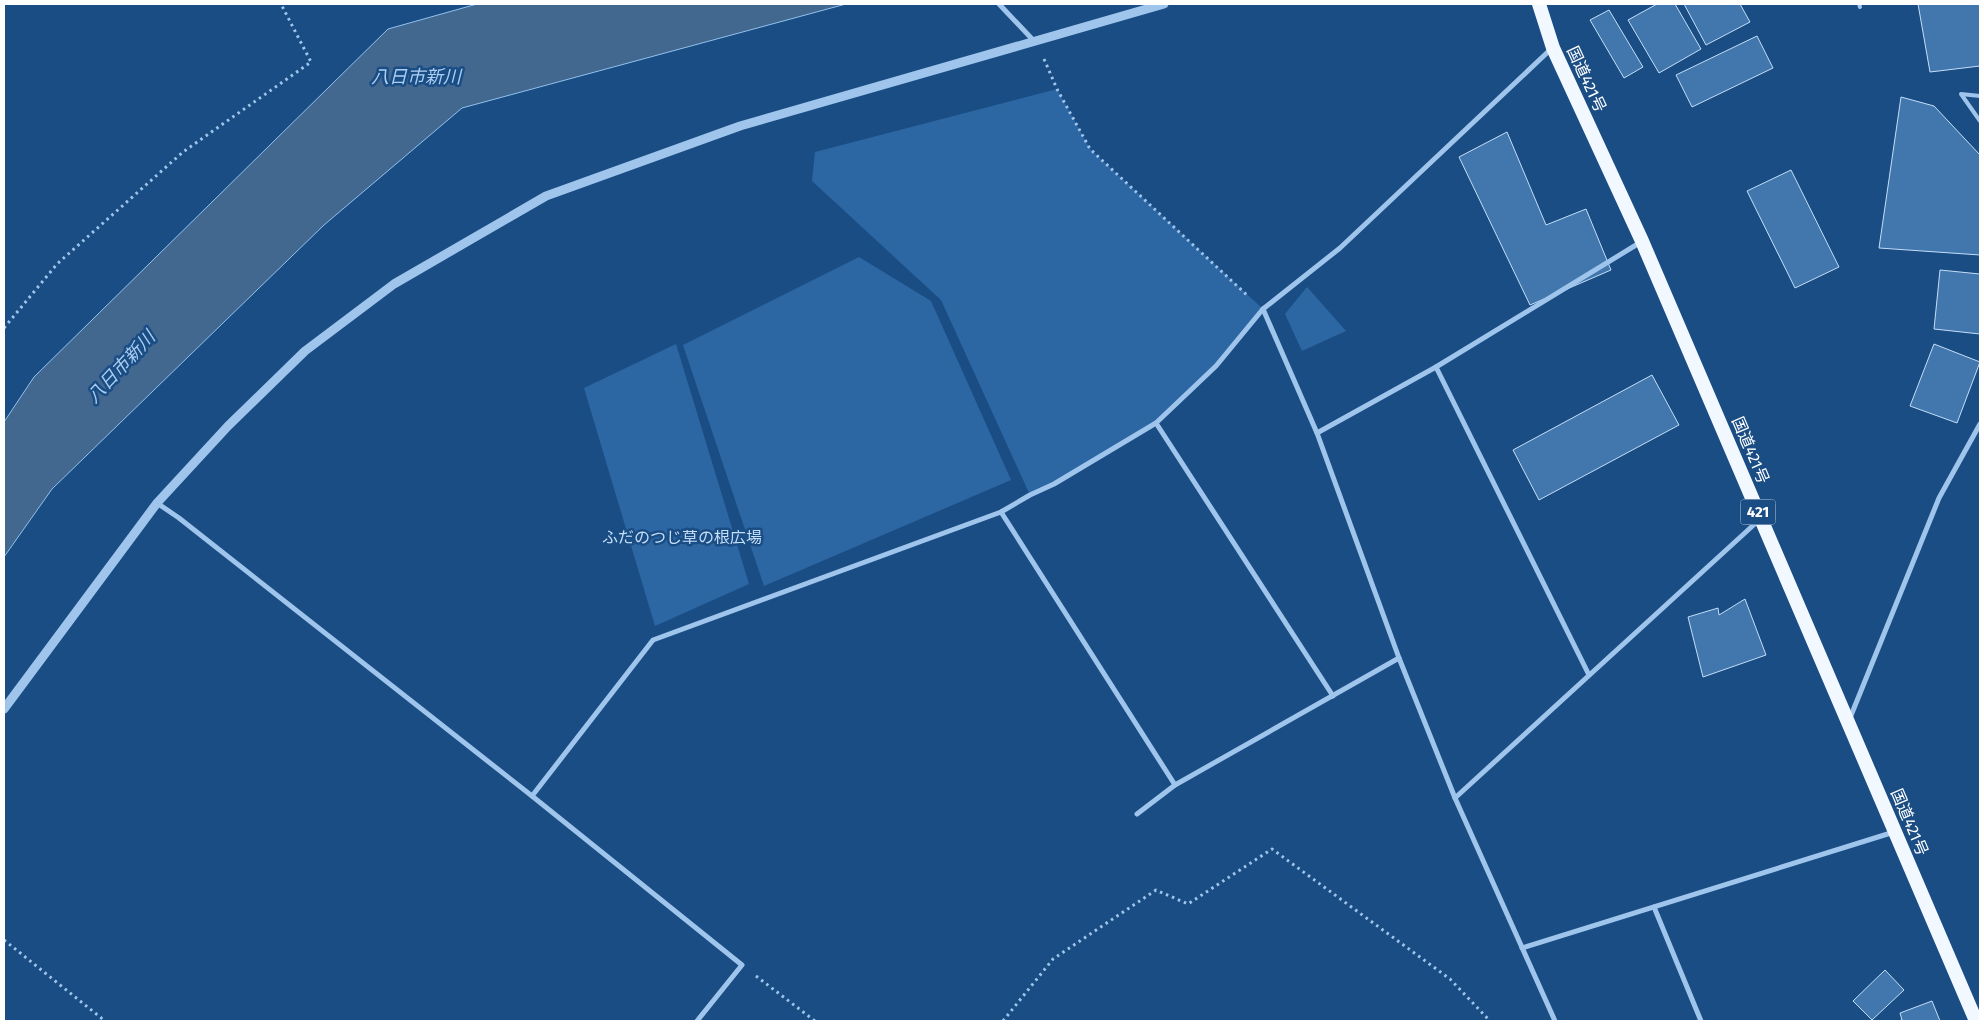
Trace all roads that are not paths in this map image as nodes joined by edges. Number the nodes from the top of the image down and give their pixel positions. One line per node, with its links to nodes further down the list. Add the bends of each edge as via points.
1 (999, 4): 4 (street)
2 (1164, 4): 4 (street)
3 (1539, 4): 5 (highway, 国道421号 / 421)
4 (1034, 41): 14 (street, via 740,126 546,196 394,284 305,352 228,426)
5 (1553, 48): 8 (highway, 国道421号 / 421); 9 (street, via 1340,248)
6 (1980, 96): 7 (lane, via 1962,94)
7 (1980, 121)
8 (1642, 241): 10 (street); 16 (highway, 国道421号 / 421)
9 (1262, 309): 11 (street, via 1216,366); 13 (street)
10 (1436, 367): 13 (street); 18 (street)
11 (1156, 423): 15 (street); 19 (street)
12 (1980, 424): 21 (street, via 1939,498)
13 (1318, 433): 17 (street)
14 (157, 503): 20 (street); 23 (street)
15 (1001, 512): 22 (street); 23 (street, via 653,640)
16 (1761, 518): 18 (street); 21 (highway, 国道421号 / 421)
17 (1399, 658): 19 (street); 24 (street)
18 (1589, 675): 24 (street)
19 (1333, 696): 22 (street)
20 (4, 709)
21 (1848, 721): 26 (highway, 国道421号 / 421)
22 (1175, 785): 25 (street)
23 (532, 796): 29 (street, via 742,965)
24 (1455, 798): 28 (street)
25 (1137, 814)
26 (1895, 832): 27 (street); 32 (highway, 国道421号 / 421)
27 (1654, 907): 28 (street); 31 (street)
28 (1522, 948): 30 (street)
29 (696, 1021)
30 (1555, 1021)
31 (1701, 1021)
32 (1976, 1021)

